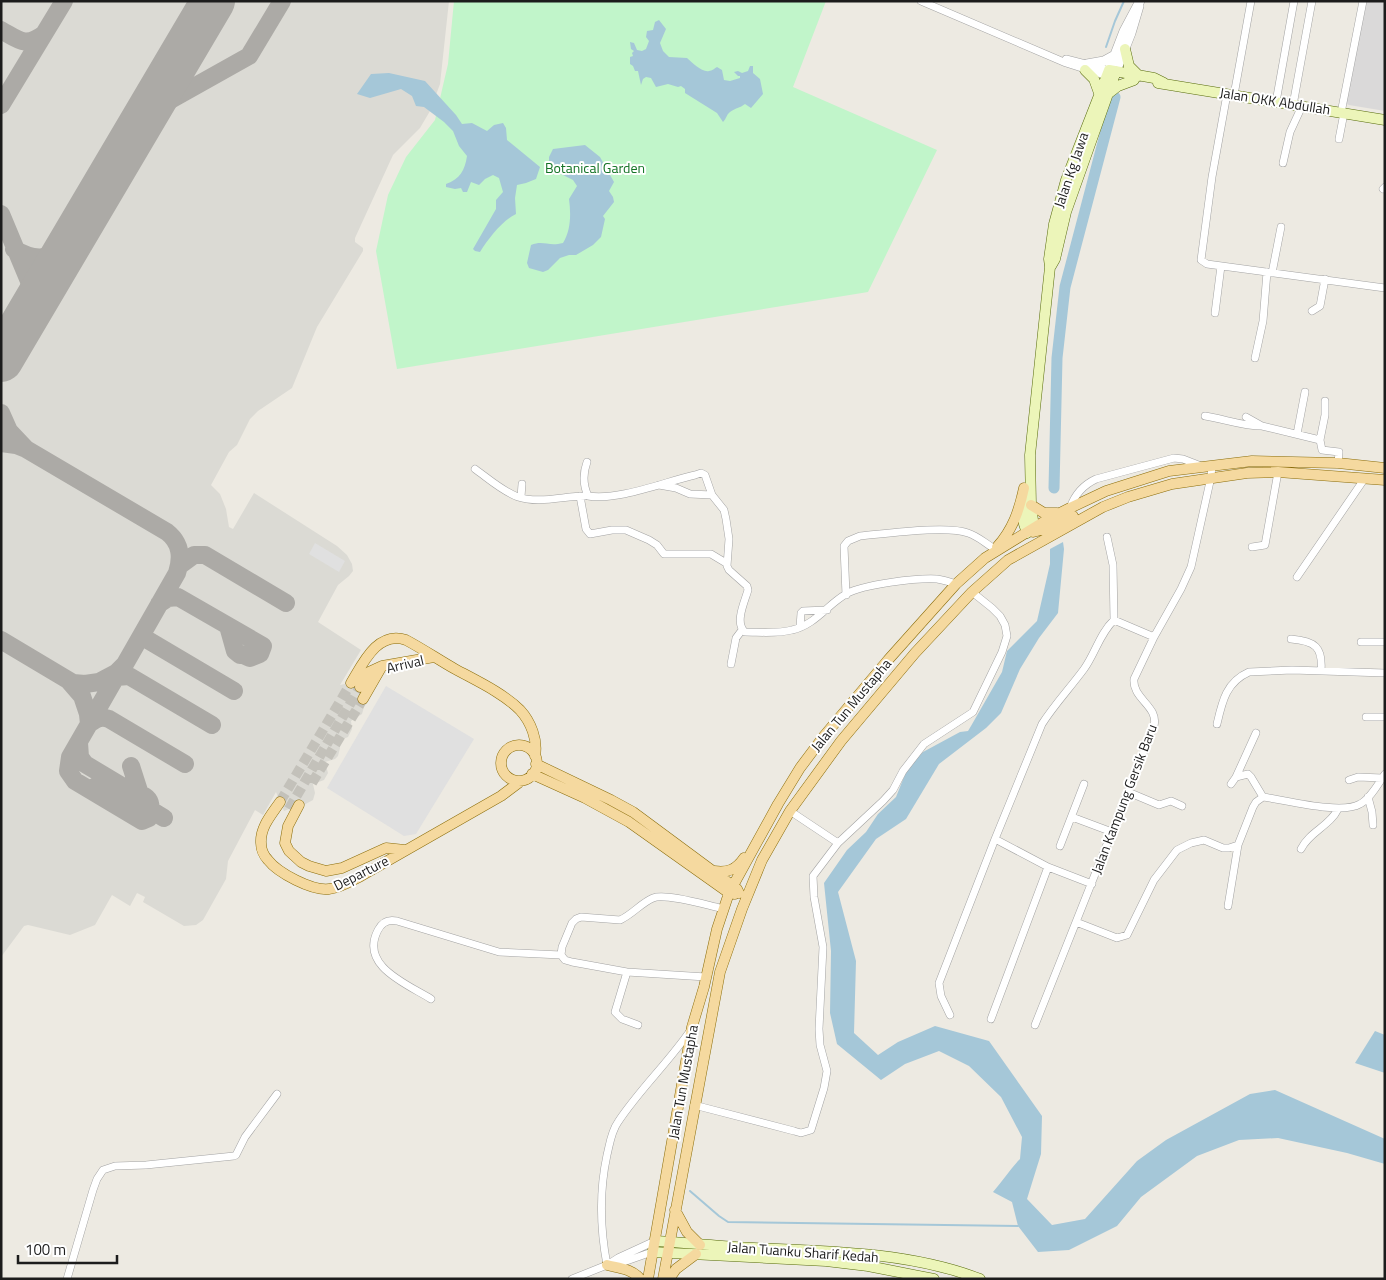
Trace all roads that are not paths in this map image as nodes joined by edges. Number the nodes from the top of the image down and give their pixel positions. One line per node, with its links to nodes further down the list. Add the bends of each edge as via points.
1 (920, 1): 9 (street, Jalan OKK Abdullah, via 1053,57)
2 (1140, 1): 7 (street); 8 (street)
3 (1251, 1): 13 (street)
4 (1294, 1): 14 (street)
5 (1312, 1): 15 (street)
6 (1363, 1): 16 (street)
7 (1125, 49): 10 (street); 11 (main road)
8 (1115, 55): 9 (street); 10 (street)
9 (1086, 67): 10 (street, Jalan OKK Abdullah); 12 (main road)
10 (1112, 74): 11 (main road, Jalan OKK Abdullah); 12 (main road, Jalan Kg Jawa)
11 (1136, 78): 12 (main road); 13 (main road, Jalan OKK Abdullah)
12 (1104, 94): 35 (main road, Jalan Kg Jawa, via 1066,212 1056,259 1050,267)
13 (1231, 94): 14 (main road, Jalan OKK Abdullah); 21 (street, via 1212,177 1200,257 1203,263)
14 (1276, 102): 15 (main road, Jalan OKK Abdullah)
15 (1298, 105): 16 (main road, Jalan OKK Abdullah); 19 (street)
16 (1343, 113): 17 (main road, Jalan OKK Abdullah); 18 (street)
17 (1385, 120)
18 (1339, 139)
19 (1284, 163)
20 (1281, 227): 22 (street)
21 (1221, 266): 22 (street); 26 (street)
22 (1269, 273): 23 (street); 27 (street)
23 (1325, 279): 24 (street); 25 (street, via 1320,306)
24 (1385, 288)
25 (1312, 311)
26 (1215, 313)
27 (1255, 358)
28 (1305, 392): 33 (street)
29 (1325, 401): 34 (street)
30 (1205, 416): 32 (street)
31 (1246, 418): 32 (street)
32 (1262, 426): 33 (street)
33 (1297, 434): 34 (street)
34 (1320, 440): 37 (street, via 1322,450 1339,452)
35 (1030, 456): 48 (main road, Jalan Kg Jawa); 52 (main road, Jalan Kg Jawa)
36 (587, 462): 50 (street)
37 (1338, 463): 38 (main road, Jalan Tun Mustapha, via 1252,461); 40 (main road, Jalan Tun Mustapha)
38 (1212, 465): 39 (main road, Jalan Tun Mustapha); 43 (street, Jalan Kampung Gersik Baru)
39 (1202, 466): 54 (main road, Jalan Tun Mustapha, via 1136,481); 54 (street, via 1174,458 1096,479 1078,492)
40 (1385, 468)
41 (475, 469): 51 (street)
42 (1278, 472): 43 (main road); 44 (main road); 58 (street, via 1265,545)
43 (1211, 477): 53 (main road, via 1163,486); 71 (street, Jalan Kampung Gersik Baru, via 1191,567)
44 (1365, 478): 45 (main road); 63 (street)
45 (1385, 480)
46 (522, 484): 51 (street)
47 (656, 485): 49 (street, via 690,494); 49 (street, via 702,474); 50 (street, via 610,496)
48 (1024, 488): 56 (main road, Jalan Kg Jawa, via 1023,508); 59 (main road, via 1016,520)
49 (712, 495): 62 (street, via 724,510 726,519)
50 (584, 496): 51 (street, via 541,500); 62 (street, via 586,529 590,534 626,530 657,545 664,554 711,554)
51 (521, 498)
52 (1030, 505): 55 (main road, via 1044,513); 56 (main road, Jalan Kg Jawa)
53 (1102, 507): 56 (main road, via 1045,529); 61 (main road)
54 (1070, 508): 55 (main road, Jalan Tun Mustapha)
55 (1059, 513): 56 (main road, Jalan Tun Mustapha)
56 (1031, 531): 60 (main road, Jalan Tun Mustapha); 61 (main road, via 1024,547)
57 (1107, 537): 68 (street, via 1113,565)
58 (1252, 547)
59 (995, 549): 60 (main road); 66 (street, via 959,531 860,536 844,546)
60 (985, 558): 64 (main road, Jalan Tun Mustapha)
61 (1008, 560): 65 (main road)
62 (726, 563): 70 (street, via 728,570 748,590 740,622)
63 (1297, 576)
64 (956, 584): 66 (street, via 938,579 913,580); 103 (main road, Jalan Tun Mustapha, via 824,736 800,768)
65 (972, 592): 100 (main road, via 876,698); 106 (street, via 1000,616 1006,625 1007,636 973,712 924,744 883,801)
66 (846, 594): 67 (street)
67 (828, 610): 69 (street); 69 (street, via 802,611)
68 (1114, 620): 71 (street); 105 (street, via 1085,668 1042,724)
69 (800, 627): 70 (street, via 781,632)
70 (742, 630): 76 (street, via 736,638)
71 (1154, 637): 93 (street, Jalan Kampung Gersik Baru, via 1134,679 1134,686 1151,708 1155,722)
72 (1291, 639): 78 (street, via 1314,644 1322,656)
73 (1361, 642): 74 (street)
74 (1385, 642)
75 (434, 657): 77 (main road, Arrival); 77 (main road, via 406,640 391,637 377,644 355,685 369,672); 85 (main road, via 519,710 533,733)
76 (731, 664)
77 (382, 666): 80 (main road, Arrival)
78 (1321, 671): 79 (street); 83 (street, via 1253,671 1243,675 1225,693)
79 (1385, 673)
80 (362, 699)
81 (1366, 717): 82 (street)
82 (1385, 717)
83 (1217, 724)
84 (1256, 734): 88 (street)
85 (536, 760): 86 (main road); 90 (main road, via 527,747 521,746 509,748 502,757 505,774); 113 (main road, via 633,812)
86 (532, 774): 90 (main road); 113 (main road, via 629,822)
87 (1383, 776): 89 (street); 95 (street)
88 (1236, 777): 92 (street); 94 (street, via 1248,774)
89 (1349, 780)
90 (521, 781): 110 (main road, Departure, via 501,796)
91 (1084, 784): 101 (street)
92 (1232, 784)
93 (1128, 792): 97 (street, via 1159,805 1171,801); 104 (street, Jalan Kampung Gersik Baru)
94 (1263, 796): 99 (street); 107 (street, via 1252,807)
95 (1368, 797): 99 (street, via 1359,805); 102 (street)
96 (280, 802): 110 (main road, Departure, via 262,832 261,848 272,865 312,887 323,890 338,888)
97 (1182, 806)
98 (294, 807): 110 (main road, via 286,844 289,851 309,866 326,871 342,868 386,848)
99 (1338, 810): 109 (street)
100 (790, 811): 106 (street); 111 (main road)
101 (1072, 817): 104 (street); 108 (street)
102 (1373, 825)
103 (766, 826): 113 (main road, via 736,868); 115 (main road, Jalan Tun Mustapha)
104 (1112, 832): 114 (street, Jalan Kampung Gersik Baru)
105 (995, 840): 112 (street); 125 (street, via 939,983)
106 (838, 843): 131 (street, via 813,876 822,947 820,1045 827,1071 811,1130 794,1132)
107 (1238, 845): 116 (street); 118 (street, via 1223,848 1204,840 1177,850 1154,880 1127,935 1117,938)
108 (1060, 846)
109 (1300, 849)
110 (406, 850)
111 (762, 860): 115 (main road); 122 (main road)
112 (1048, 867): 114 (street); 126 (street)
113 (709, 873): 115 (main road); 117 (main road, via 720,893)
114 (1092, 884): 118 (street, Jalan Kampung Gersik Baru)
115 (734, 891): 119 (main road, Jalan Tun Mustapha); 122 (main road)
116 (1228, 906)
117 (720, 908): 119 (main road); 120 (street, via 660,896 645,902 620,920 581,917 572,923)
118 (1076, 922): 128 (street, Jalan Kampung Gersik Baru)
119 (717, 929): 123 (main road, Jalan Tun Mustapha)
120 (561, 955): 121 (street, via 572,962); 124 (street, via 499,952 397,921 385,922 374,938 375,958 385,970)
121 (627, 972): 123 (street); 127 (street, via 616,1012 622,1019)
122 (720, 972): 131 (main road)
123 (706, 977): 129 (main road, Jalan Tun Mustapha)
124 (431, 999)
125 (950, 1014)
126 (991, 1019)
127 (638, 1025)
128 (1034, 1025)
129 (692, 1027): 133 (main road, Jalan Tun Mustapha); 138 (street, via 611,1134 601,1193)
130 (277, 1094): 139 (street, via 234,1156 115,1166 103,1170 93,1190)
131 (694, 1105): 132 (main road)
132 (675, 1207): 134 (main road); 135 (main road)
133 (655, 1241): 134 (main road, Jalan Tuanku Sharif Kedah); 136 (main road, Jalan Tun Mustapha); 138 (street)
134 (670, 1242): 135 (main road, Jalan Tuanku Sharif Kedah); 137 (main road)
135 (698, 1250): 137 (main road, Jalan Tuanku Sharif Kedah); 144 (main road); 145 (main road, Jalan Tuanku Sharif Kedah, via 868,1266); 146 (main road, Jalan Tuanku Sharif Kedah, via 832,1251 929,1264)
136 (652, 1252): 137 (main road, Jalan Tuanku Sharif Kedah); 138 (street, via 620,1264); 142 (main road, Jalan Tun Mustapha)
137 (668, 1252): 143 (main road)
138 (607, 1265): 140 (street); 141 (main road, via 631,1271)
139 (67, 1279)
140 (572, 1279)
141 (640, 1279)
142 (648, 1279)
143 (663, 1279)
144 (669, 1279)
145 (934, 1279)
146 (980, 1279)

